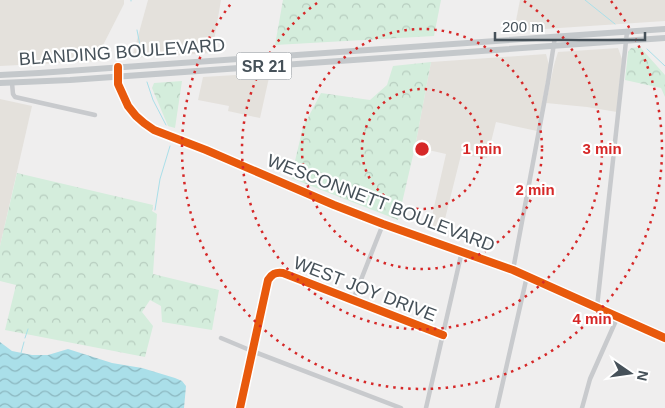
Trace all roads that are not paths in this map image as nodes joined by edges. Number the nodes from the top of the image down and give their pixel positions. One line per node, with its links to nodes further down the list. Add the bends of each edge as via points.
1 (665, 29): 2 (main road, BLANDING BOULEVARD / SR 21)
2 (627, 32): 3 (main road, BLANDING BOULEVARD / SR 21); 5 (street)
3 (555, 37): 6 (main road, BLANDING BOULEVARD / SR 21); 7 (street)
4 (665, 38): 5 (main road, BLANDING BOULEVARD / SR 21)
5 (626, 41): 7 (main road, BLANDING BOULEVARD / SR 21); 26 (street)
6 (472, 43): 8 (main road, BLANDING BOULEVARD / SR 21); 9 (main road)
7 (553, 46): 9 (main road, BLANDING BOULEVARD / SR 21); 23 (street)
8 (408, 47): 10 (main road, BLANDING BOULEVARD / SR 21); 11 (main road, via 401,52 362,55)
9 (472, 51): 11 (main road, BLANDING BOULEVARD / SR 21)
10 (265, 57): 12 (street); 13 (main road, BLANDING BOULEVARD / SR 21)
11 (357, 59): 12 (main road, BLANDING BOULEVARD / SR 21)
12 (263, 66): 16 (main road, BLANDING BOULEVARD / SR 21)
13 (118, 68): 14 (main road, BLANDING BOULEVARD / SR 21); 16 (street, WESCONNETT BOULEVARD)
14 (39, 73): 15 (main road, BLANDING BOULEVARD / SR 21); 18 (street)
15 (0, 75)
16 (117, 76): 18 (main road, BLANDING BOULEVARD / SR 21); 21 (street, WESCONNETT BOULEVARD, via 128,106 154,130)
17 (12, 82): 18 (main road, BLANDING BOULEVARD / SR 21); 19 (main road, BLANDING BOULEVARD / SR 21); 20 (street, via 15,97)
18 (39, 82)
19 (0, 83)
20 (95, 115)
21 (383, 224): 22 (street, WESCONNETT BOULEVARD); 25 (street)
22 (462, 251): 23 (street, WESCONNETT BOULEVARD); 28 (street)
23 (513, 270): 24 (street, WESCONNETT BOULEVARD)
24 (527, 276): 26 (street, WESCONNETT BOULEVARD); 35 (street)
25 (353, 300): 28 (street, WEST JOY DRIVE); 31 (street, WEST JOY DRIVE, via 283,273 275,273 268,280)
26 (598, 307): 27 (street, WESCONNETT BOULEVARD)
27 (618, 316): 30 (street, WESCONNETT BOULEVARD); 36 (street, via 590,378)
28 (443, 335): 34 (street)
29 (221, 338): 31 (street)
30 (665, 338)
31 (252, 351): 32 (street); 33 (street)
32 (240, 408)
33 (401, 408)
34 (426, 408)
35 (497, 408)
36 (582, 408)

